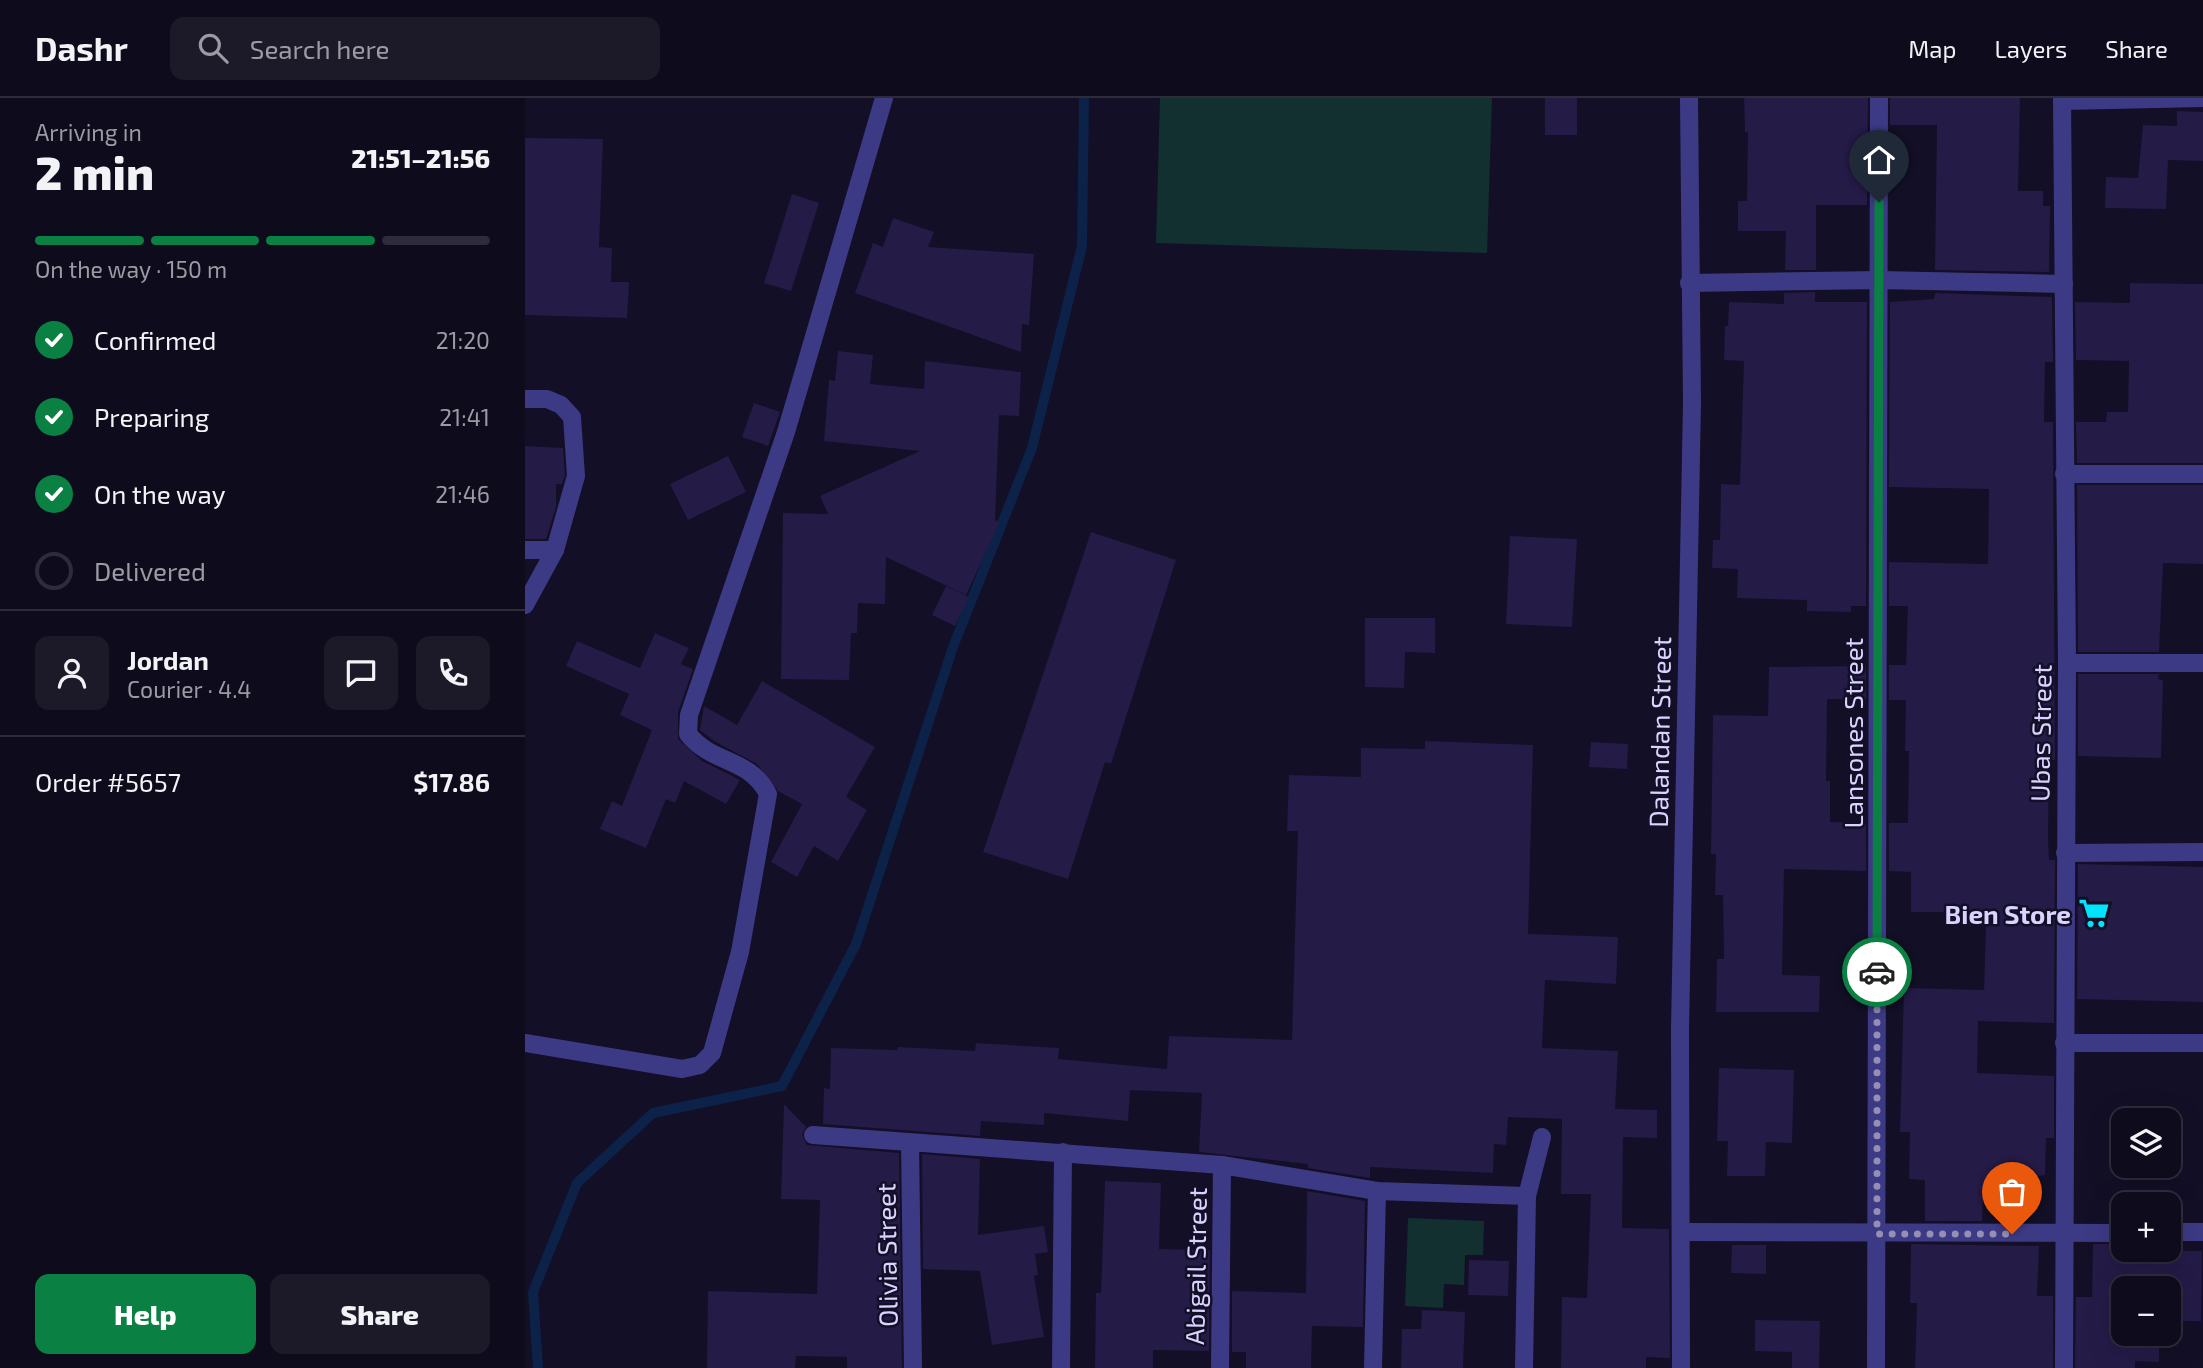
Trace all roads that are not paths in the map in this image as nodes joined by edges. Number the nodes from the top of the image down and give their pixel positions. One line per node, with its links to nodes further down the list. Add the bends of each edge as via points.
1 (884, 98): 19 (street, via 786,432 689,715 688,734 698,746 759,776 768,794 740,952 712,1053 700,1065 682,1069)
2 (1689, 98): 7 (street, Dalandan Street)
3 (1879, 98): 6 (street, Lansones Street)
4 (2203, 98): 5 (street)
5 (2062, 100): 8 (street, Ubas Street)
6 (1879, 280): 7 (street); 8 (street); 34 (street, Lansones Street)
7 (1689, 283): 29 (street, Dalandan Street, via 1692,402 1680,1029)
8 (2064, 284): 10 (street, Ubas Street)
9 (525, 399): 13 (street, via 547,399 572,417 576,476)
10 (2064, 474): 11 (street); 15 (street, Ubas Street)
11 (2203, 474)
12 (525, 550): 13 (street)
13 (555, 550): 14 (street)
14 (525, 605)
15 (2067, 663): 16 (street); 18 (street, Ubas Street)
16 (2203, 663)
17 (2203, 852): 18 (street)
18 (2065, 853): 20 (street, Ubas Street)
19 (525, 1043)
20 (2064, 1043): 21 (street); 32 (street, Ubas Street)
21 (2203, 1043)
22 (813, 1135): 24 (street)
23 (1542, 1137): 28 (street)
24 (910, 1142): 25 (street); 35 (street, Olivia Street)
25 (1063, 1152): 26 (street); 36 (street)
26 (1222, 1166): 27 (street); 37 (street, Abigail Street)
27 (1377, 1191): 28 (street); 38 (street)
28 (1527, 1196): 39 (street)
29 (1682, 1232): 34 (street); 40 (street, Dalandan Street)
30 (2181, 1232): 31 (street)
31 (2203, 1232)
32 (2066, 1233): 33 (street); 34 (street); 42 (street, Ubas Street)
33 (2111, 1233)
34 (1877, 1234): 41 (street, Lansones Street)
35 (913, 1368)
36 (1061, 1368)
37 (1220, 1368)
38 (1373, 1368)
39 (1524, 1368)
40 (1681, 1368)
41 (1876, 1368)
42 (2064, 1368)

